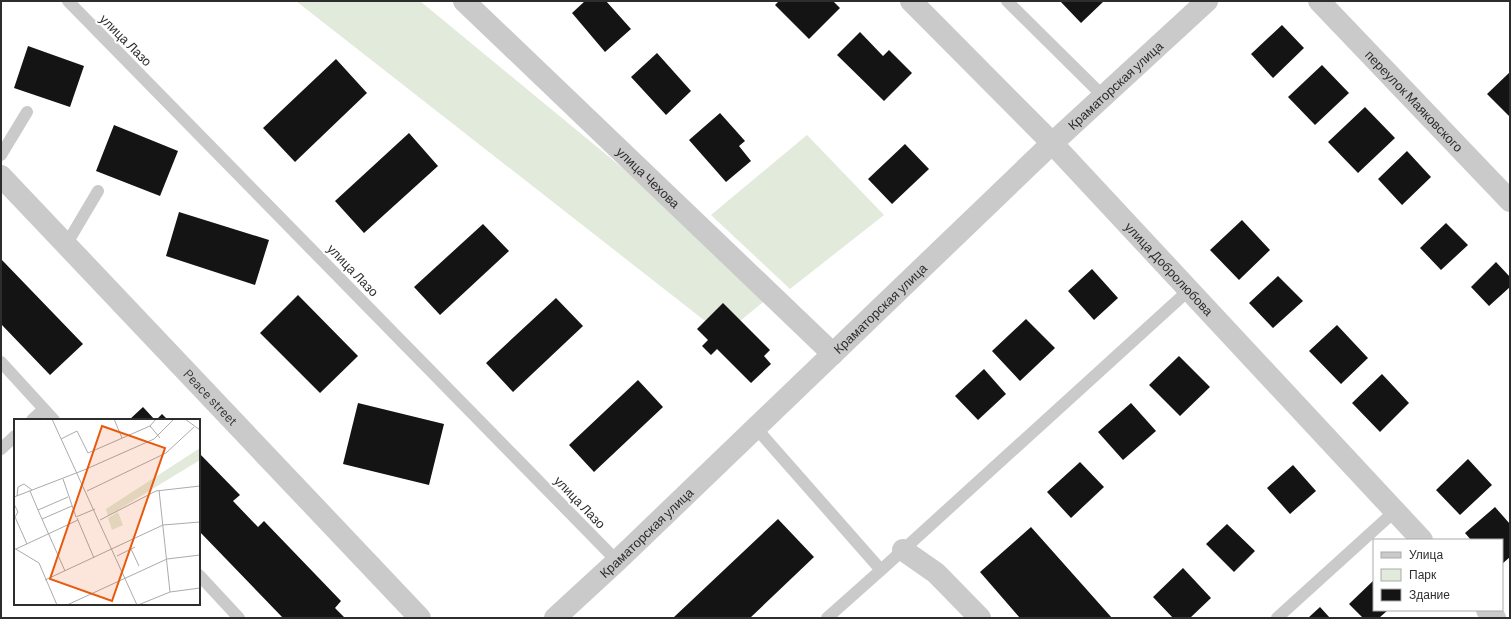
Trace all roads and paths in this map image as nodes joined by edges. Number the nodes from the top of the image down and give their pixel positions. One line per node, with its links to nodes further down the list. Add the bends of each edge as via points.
1 (68, 1): 27 (lane, улица Лазо)
2 (464, 1): 16 (street, улица Чехова)
3 (912, 1): 9 (street, улица Добролюбова)
4 (1007, 1): 7 (lane)
5 (1207, 1): 7 (street, Краматорская улица)
6 (1319, 1): 13 (street, переулок Маяковского)
7 (1103, 96): 9 (street, Краматорская улица)
8 (28, 112): 10 (lane)
9 (1052, 143): 15 (street, улица Добролюбова); 16 (street, Краматорская улица)
10 (1, 155)
11 (1, 176): 14 (street, Peace street)
12 (98, 191): 14 (lane)
13 (1510, 201)
14 (66, 245): 31 (street, Peace street)
15 (1189, 290): 24 (street, улица Добролюбова); 26 (lane)
16 (833, 354): 21 (street, Краматорская улица)
17 (1, 362): 18 (lane)
18 (44, 409): 19 (lane); 20 (lane)
19 (33, 419)
20 (53, 419)
21 (756, 428): 27 (street, Краматорская улица); 28 (lane)
22 (14, 437): 23 (lane)
23 (1, 448)
24 (1395, 511): 25 (street, улица Добролюбова); 35 (lane)
25 (1421, 539)
26 (903, 550): 28 (lane); 34 (street, via 936,573)
27 (617, 561): 32 (street, Краматорская улица)
28 (882, 570): 33 (lane)
29 (200, 576): 30 (lane)
30 (239, 618)
31 (420, 618)
32 (555, 618)
33 (828, 618)
34 (980, 618)
35 (1277, 618)

